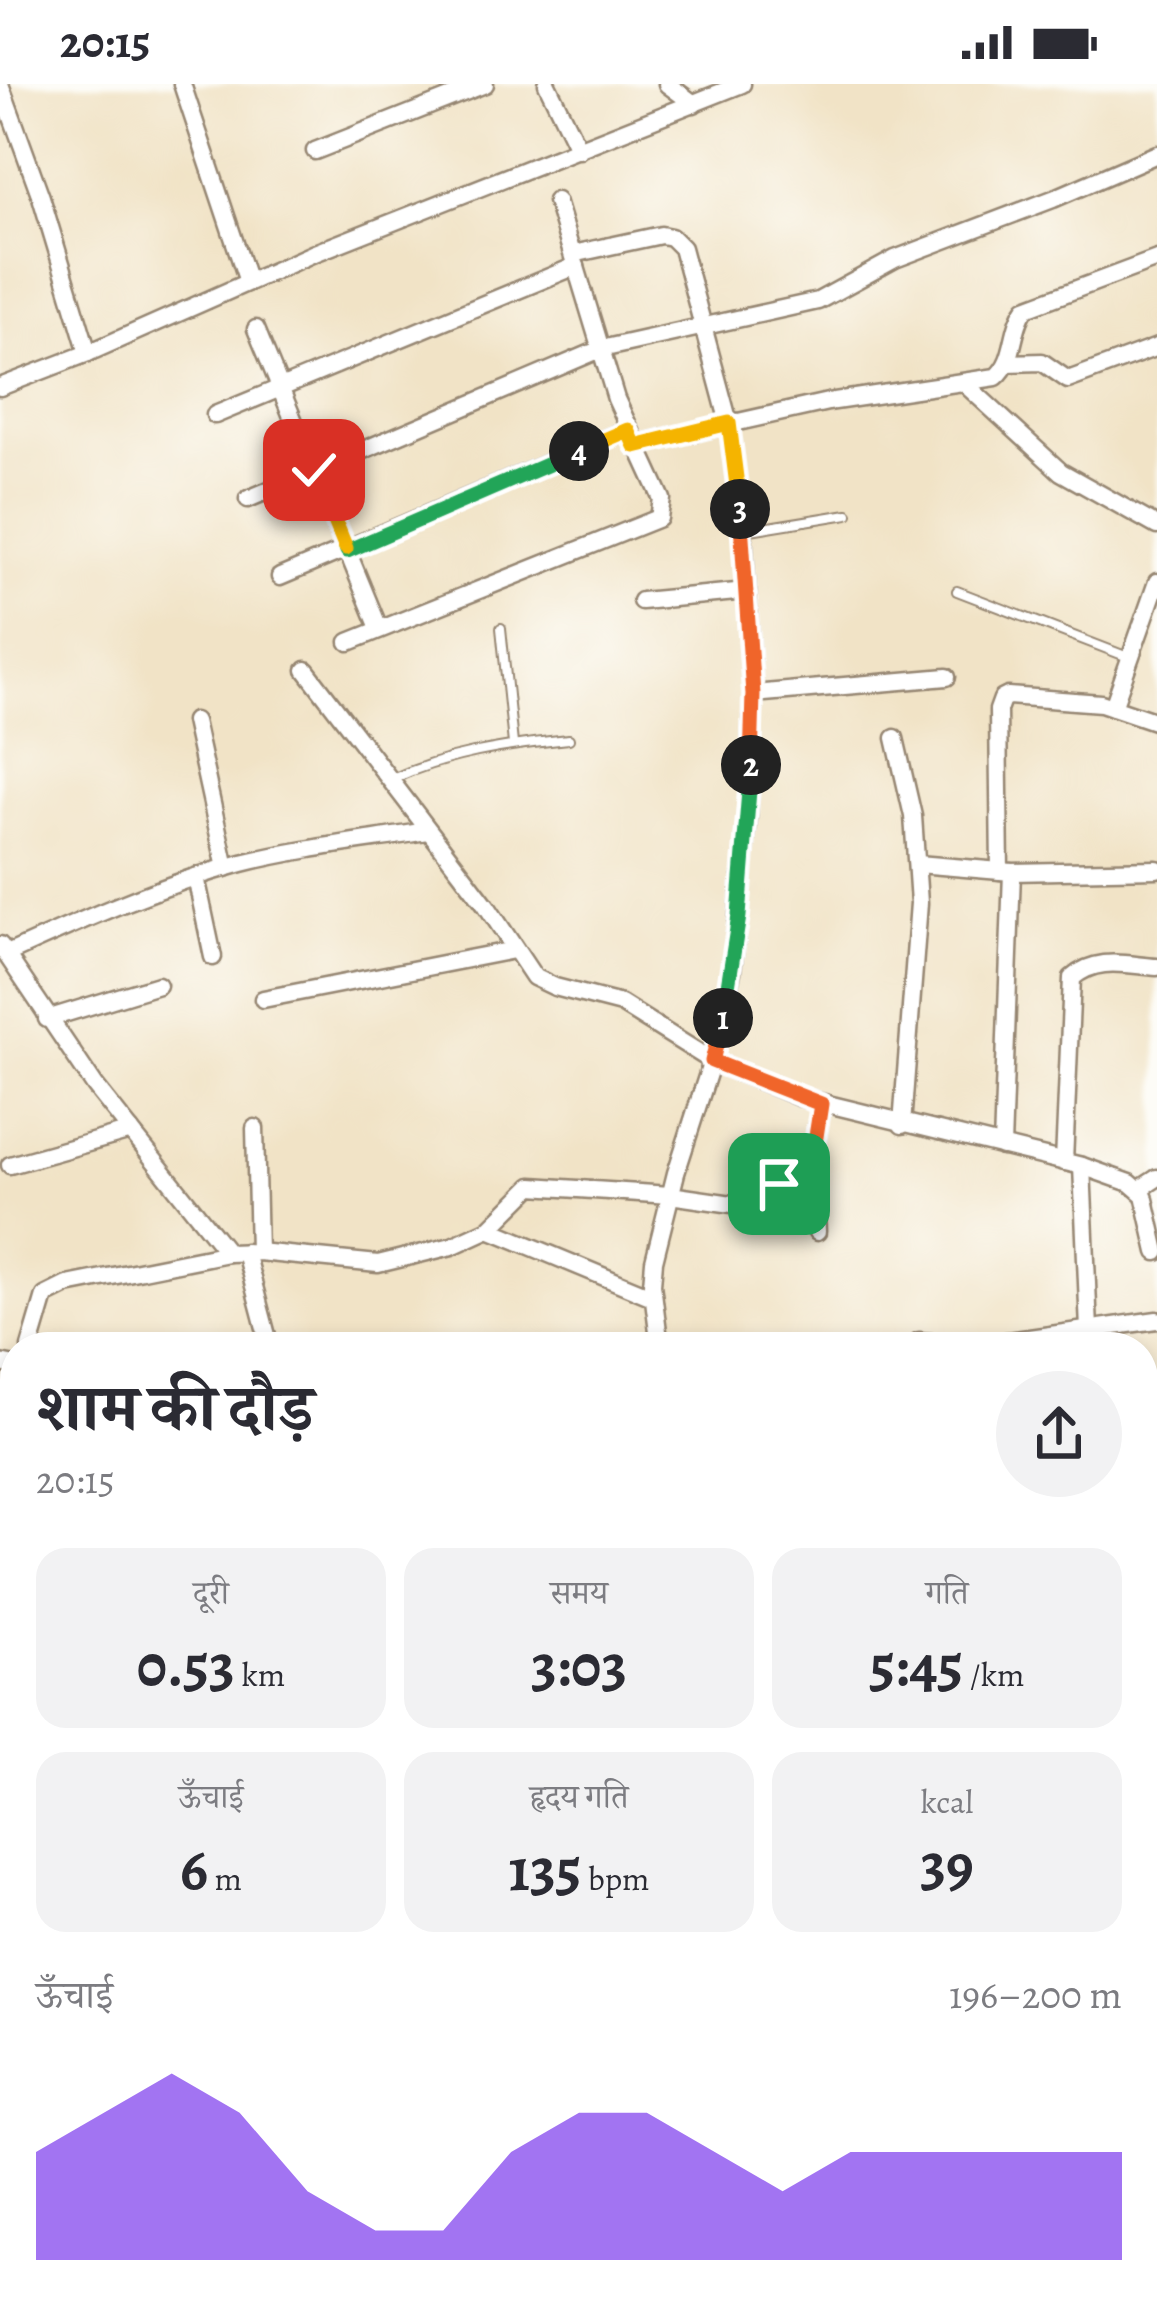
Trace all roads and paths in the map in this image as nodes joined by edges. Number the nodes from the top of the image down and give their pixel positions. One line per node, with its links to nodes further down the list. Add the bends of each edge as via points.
1 (0, 84): 19 (street)
2 (182, 84): 14 (street)
3 (485, 84): 9 (street)
4 (547, 84): 8 (street)
5 (667, 84): 7 (street)
6 (742, 84): 7 (street)
7 (694, 104): 8 (street)
8 (579, 150): 14 (street)
9 (316, 151)
10 (1157, 154): 15 (street, via 895,259 818,301)
11 (556, 201): 13 (street)
12 (1157, 259): 20 (street, via 1026,308)
13 (574, 260): 15 (street, via 671,237 682,248); 18 (street); 23 (street)
14 (248, 282): 19 (street)
15 (702, 327): 18 (street); 25 (street)
16 (256, 329): 23 (street)
17 (1157, 347): 20 (street, via 1068,380 1042,362)
18 (602, 349): 26 (street); 27 (street)
19 (88, 353): 22 (street)
20 (1008, 363): 21 (street, via 996,377)
21 (964, 384): 25 (street); 30 (street, via 1061,472)
22 (0, 387)
23 (280, 388): 24 (street); 27 (street)
24 (215, 415)
25 (729, 423): 26 (street); 31 (street)
26 (632, 438): 32 (street); 38 (street, via 662,499 652,524)
27 (314, 470): 28 (street); 32 (street)
28 (248, 499)
29 (848, 514): 31 (lane)
30 (1157, 526)
31 (742, 531): 35 (street)
32 (347, 551): 33 (street); 38 (street)
33 (280, 577)
34 (1157, 582): 41 (street)
35 (747, 591): 37 (street); 44 (street)
36 (957, 591): 41 (lane)
37 (641, 602)
38 (380, 628): 40 (street)
39 (501, 628): 50 (lane)
40 (349, 642)
41 (1130, 657): 45 (street)
42 (306, 670): 51 (street)
43 (947, 677): 44 (street)
44 (753, 694): 65 (street, via 739,916)
45 (1113, 707): 47 (street); 56 (street, via 1002,699)
46 (194, 722): 54 (street)
47 (1157, 722)
48 (895, 738): 53 (street)
49 (569, 740): 50 (lane)
50 (513, 744): 51 (lane)
51 (389, 781): 52 (street)
52 (427, 831): 54 (street); 58 (street)
53 (918, 864): 56 (street); 67 (street)
54 (226, 868): 57 (street)
55 (1157, 869): 56 (street)
56 (1006, 872): 71 (street)
57 (196, 877): 59 (street); 60 (street, via 124,901)
58 (514, 950): 63 (street); 65 (street, via 544,983 621,1004)
59 (213, 957)
60 (5, 958): 64 (street)
61 (1157, 968): 72 (street, via 1102,963 1072,978)
62 (158, 985): 64 (street)
63 (263, 999)
64 (46, 1019): 69 (street)
65 (712, 1061): 66 (street); 76 (street)
66 (821, 1104): 67 (street); 70 (street)
67 (902, 1125): 71 (street)
68 (255, 1128): 79 (street)
69 (131, 1131): 73 (street); 79 (street)
70 (815, 1143): 76 (street, via 760,1208); 78 (street)
71 (1002, 1147): 72 (street)
72 (1073, 1164): 75 (street); 83 (street)
73 (10, 1165)
74 (1157, 1178): 75 (street)
75 (1140, 1189): 80 (street)
76 (670, 1196): 77 (street, via 532,1186); 81 (street)
77 (489, 1229): 79 (street, via 378,1264); 81 (street)
78 (817, 1232)
79 (244, 1252): 84 (street, via 51,1291); 85 (street)
80 (1157, 1252)
81 (653, 1297): 86 (street)
82 (1157, 1320): 83 (street)
83 (1089, 1330): 87 (street)
84 (35, 1332)
85 (266, 1332)
86 (658, 1332)
87 (1074, 1332)

